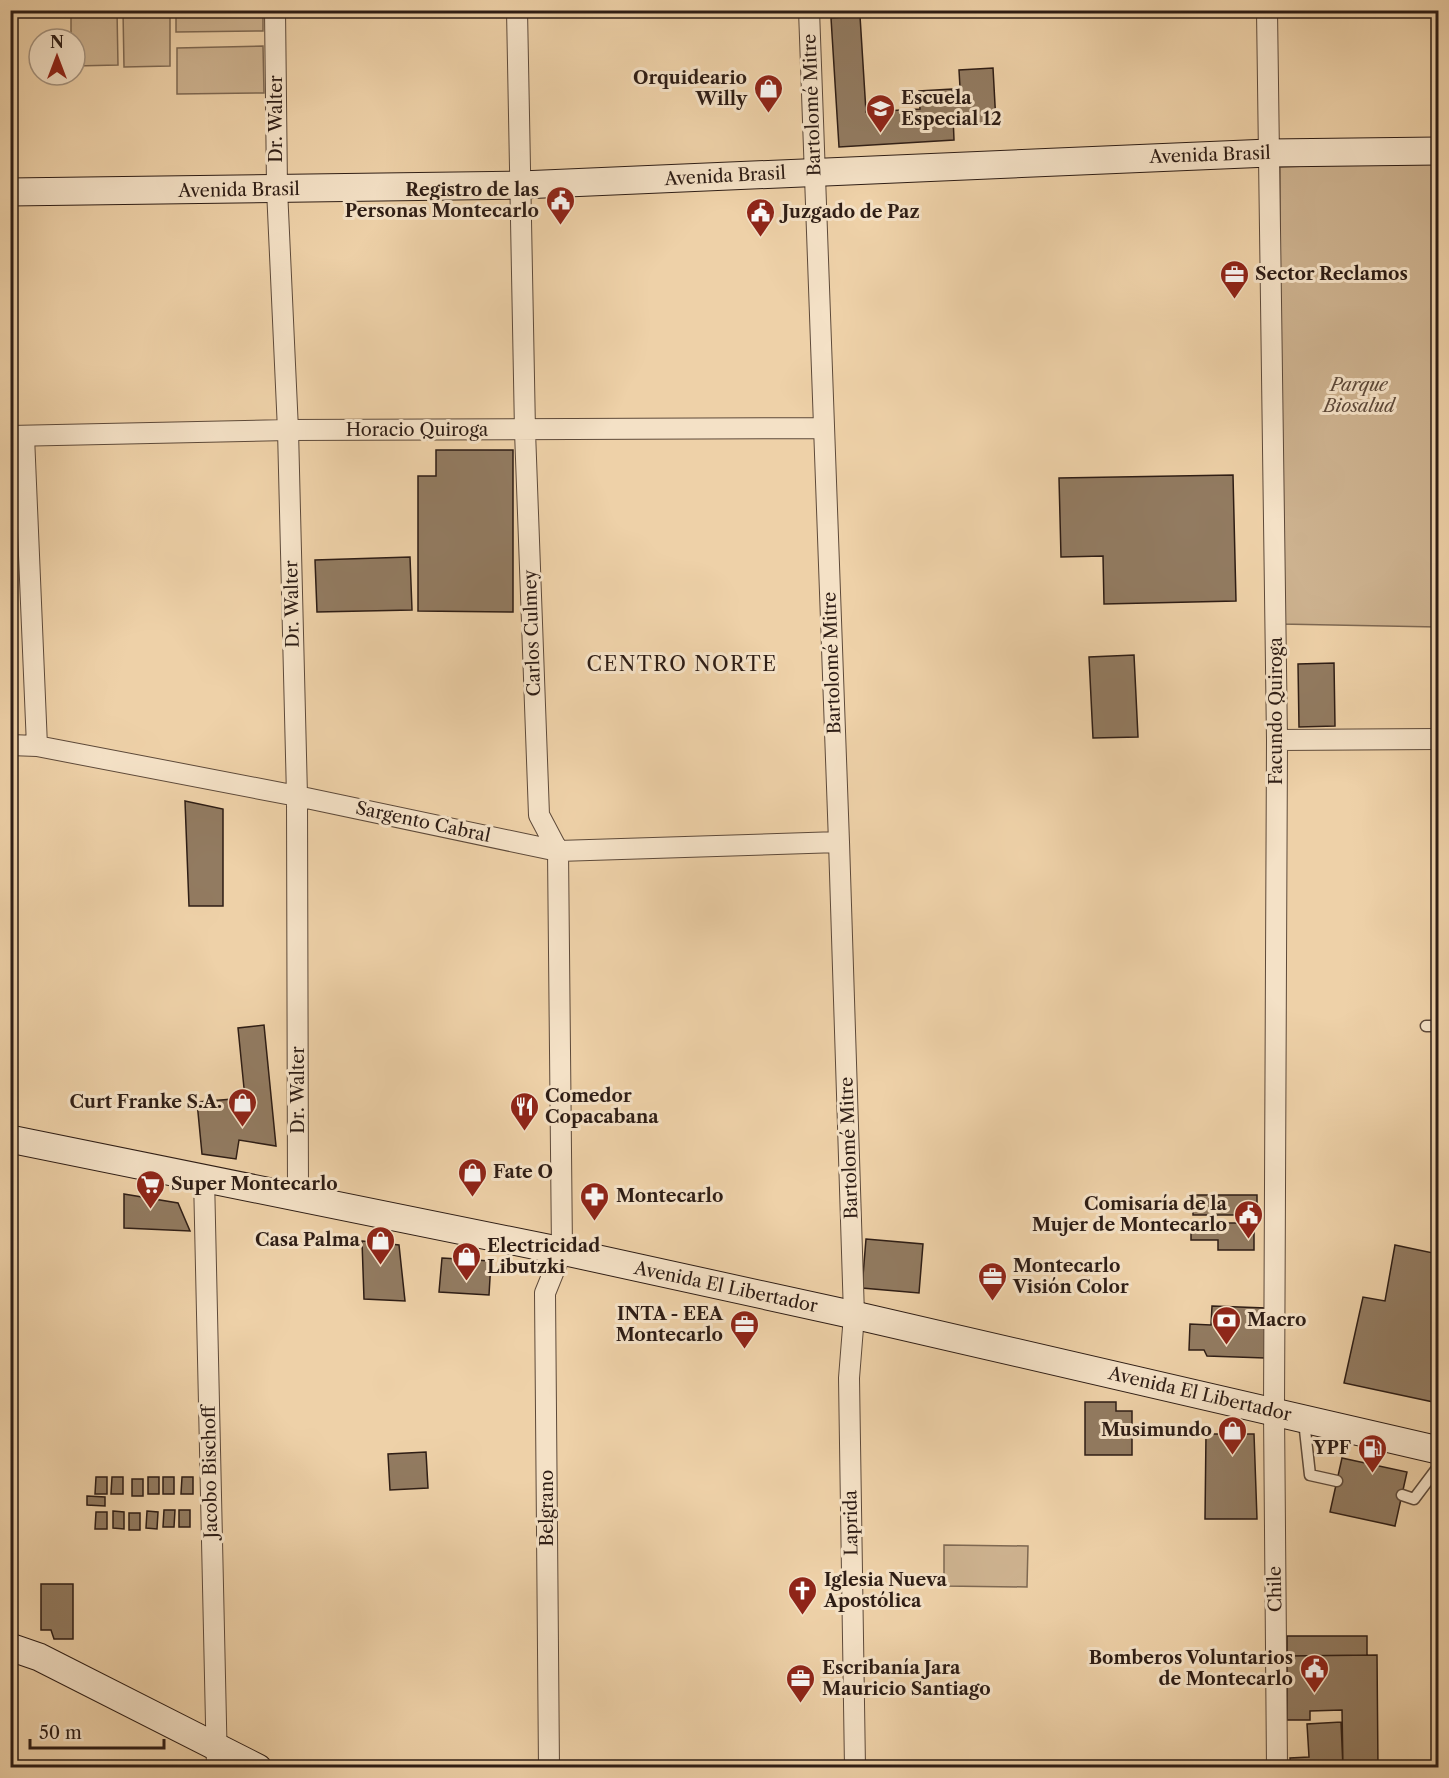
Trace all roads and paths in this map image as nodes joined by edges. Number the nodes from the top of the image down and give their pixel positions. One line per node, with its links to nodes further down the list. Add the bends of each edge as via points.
1 (275, 10): 9 (street, Dr. Walter)
2 (517, 10): 8 (street, Carlos Culmey)
3 (809, 10): 7 (street, Bartolomé Mitre)
4 (1267, 10): 6 (street, Facundo Quiroga)
5 (1438, 151): 6 (main road, Avenida Brasil)
6 (1269, 153): 7 (main road, Avenida Brasil); 16 (street, Facundo Quiroga)
7 (814, 171): 8 (main road, Avenida Brasil); 11 (street, Bartolomé Mitre)
8 (521, 185): 9 (main road, Avenida Brasil); 13 (street, Carlos Culmey)
9 (277, 189): 10 (main road, Avenida Brasil); 12 (street, Dr. Walter)
10 (10, 192)
11 (823, 428): 13 (street, Horacio Quiroga); 20 (street, Bartolomé Mitre)
12 (288, 430): 13 (street, Horacio Quiroga); 14 (street, Horacio Quiroga); 19 (street, Dr. Walter)
13 (525, 430): 21 (street, Carlos Culmey, via 539,815)
14 (17, 436): 18 (street)
15 (1438, 739): 16 (street)
16 (1277, 740): 29 (street, Facundo Quiroga)
17 (10, 745): 18 (street, Sargento Cabral)
18 (37, 746): 19 (street, Sargento Cabral)
19 (297, 796): 21 (street, Sargento Cabral); 26 (street, Dr. Walter)
20 (839, 842): 21 (street, Sargento Cabral); 28 (street, Bartolomé Mitre)
21 (558, 851): 27 (street, Carlos Culmey)
22 (1426, 1026): 23 (lane)
23 (1438, 1026)
24 (10, 1138): 25 (main road, Avenida El Libertador)
25 (204, 1177): 26 (main road, Avenida El Libertador); 36 (street, Jacobo Bischoff)
26 (298, 1198): 27 (main road, Avenida El Libertador)
27 (562, 1251): 28 (main road, Avenida El Libertador); 38 (street, Belgrano, via 545,1293)
28 (854, 1315): 29 (main road, Avenida El Libertador); 39 (street, Laprida, via 849,1378)
29 (1274, 1411): 30 (main road, Avenida El Libertador); 40 (street, Chile)
30 (1304, 1418): 31 (main road, Avenida El Libertador); 33 (lane, via 1310,1475)
31 (1438, 1450)
32 (1438, 1467): 34 (lane, via 1414,1498)
33 (1337, 1481)
34 (1402, 1495)
35 (10, 1647): 36 (main road, via 39,1657)
36 (216, 1756): 37 (main road)
37 (258, 1767)
38 (549, 1767)
39 (855, 1767)
40 (1277, 1767)

